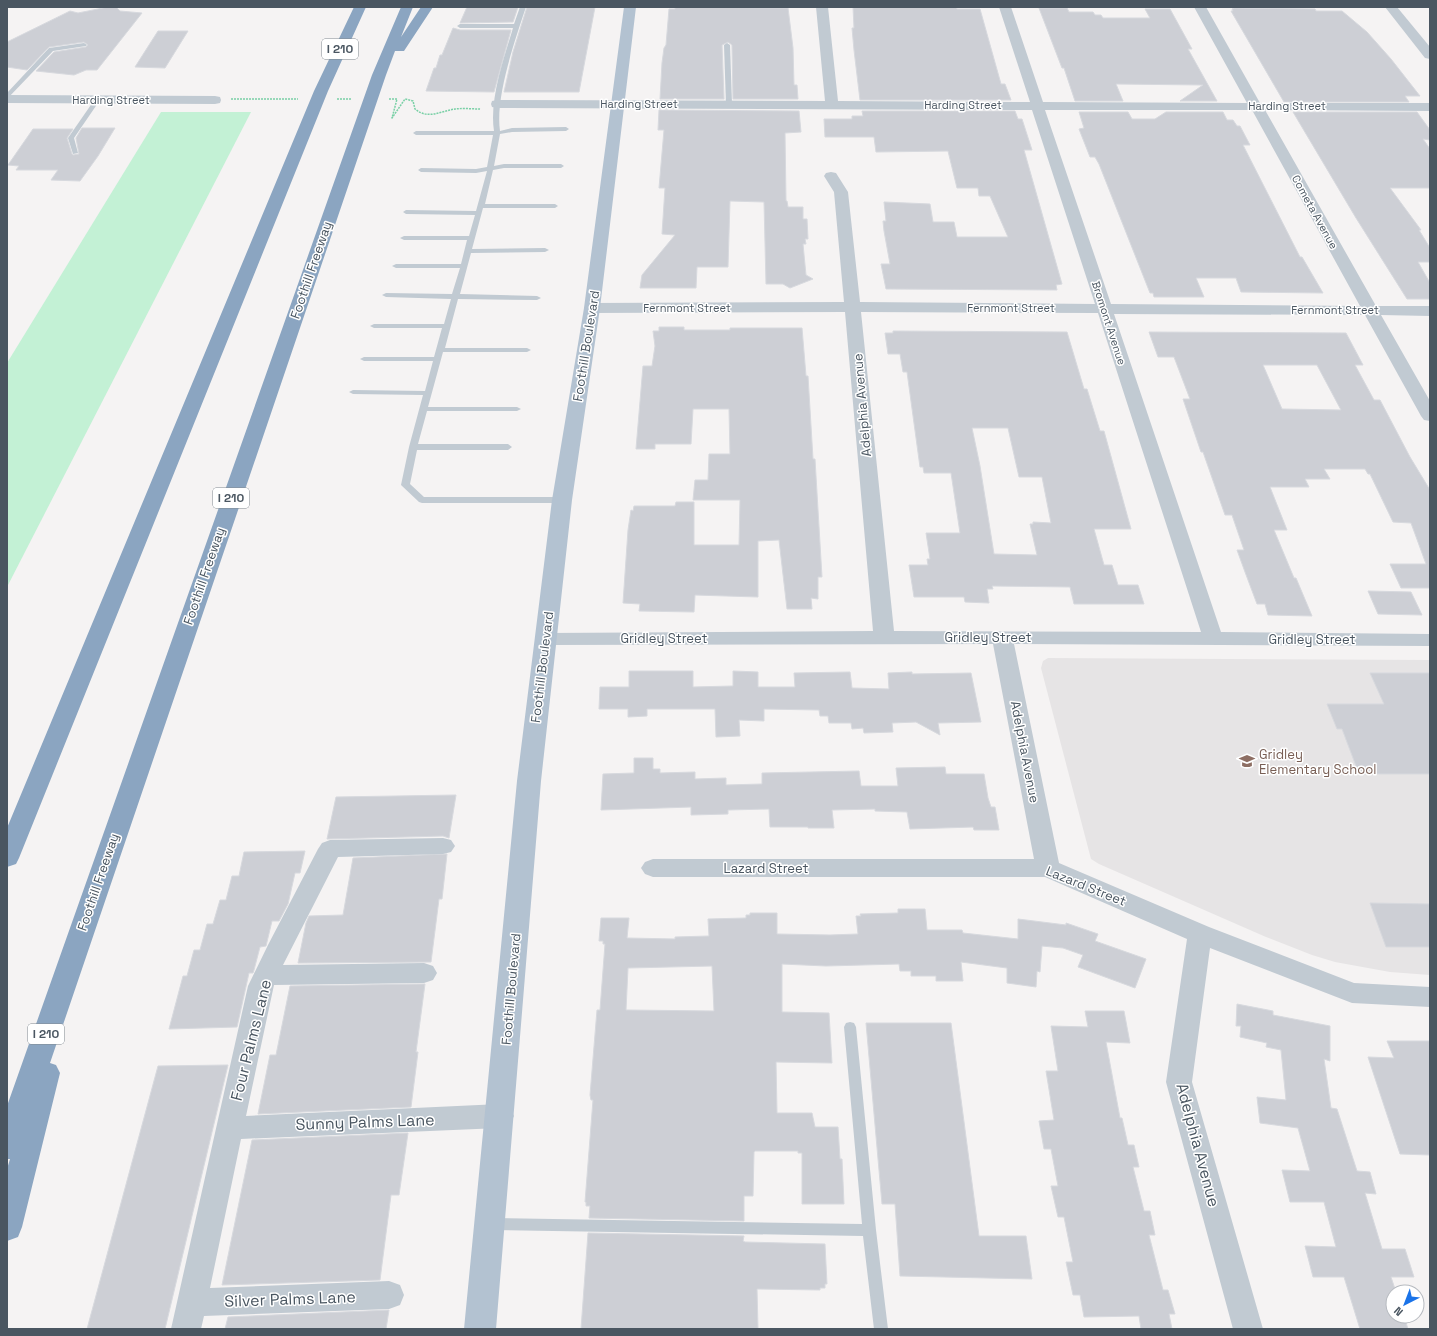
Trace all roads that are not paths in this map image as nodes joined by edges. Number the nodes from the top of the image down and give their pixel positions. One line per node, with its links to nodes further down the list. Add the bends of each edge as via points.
1 (360, 7): 17 (highway, I 210)
2 (407, 7): 16 (highway, Foothill Freeway / I 210)
3 (427, 7): 16 (highway)
4 (523, 7): 12 (lane)
5 (630, 7): 21 (main road, Foothill Boulevard)
6 (822, 7): 23 (street)
7 (1005, 7): 24 (street, Bromont Avenue)
8 (1200, 7): 25 (street, Cometa Avenue)
9 (1391, 7): 15 (street)
10 (339, 22): 17 (highway)
11 (460, 26): 12 (lane)
12 (516, 26): 26 (lane)
13 (84, 45): 18 (lane, via 51,49)
14 (727, 45): 22 (lane)
15 (1430, 55)
16 (379, 75): 76 (highway, Foothill Freeway / I 210)
17 (321, 90): 73 (highway, I 210)
18 (7, 98): 19 (street, Harding Street)
19 (97, 100): 20 (street, Harding Street); 31 (lane, via 71,138)
20 (215, 100)
21 (618, 104): 22 (street, Harding Street); 26 (street, Harding Street); 49 (main road, Foothill Boulevard)
22 (729, 104): 23 (street, Harding Street)
23 (832, 104): 24 (street, Harding Street)
24 (1037, 105): 25 (street, Harding Street); 50 (street, Bromont Avenue)
25 (1256, 106): 27 (street, Harding Street); 51 (street, Cometa Avenue)
26 (496, 107): 30 (lane)
27 (1430, 107)
28 (566, 129): 30 (lane, via 512,130)
29 (416, 133): 30 (lane)
30 (497, 133): 34 (lane)
31 (75, 153)
32 (561, 166): 34 (lane, via 504,166)
33 (421, 170): 34 (lane)
34 (490, 170): 37 (lane)
35 (831, 176): 48 (street, Adelphia Avenue, via 841,192)
36 (555, 206): 37 (lane)
37 (479, 209): 38 (lane); 40 (lane)
38 (406, 212)
39 (404, 238): 40 (lane)
40 (471, 238): 41 (lane)
41 (468, 250): 42 (lane); 44 (lane)
42 (545, 250)
43 (396, 266): 44 (lane)
44 (464, 266): 46 (lane)
45 (386, 295): 46 (lane)
46 (455, 297): 47 (lane); 54 (lane)
47 (537, 298)
48 (852, 307): 49 (street, Fernmont Street); 50 (street, Fernmont Street); 67 (street, Adelphia Avenue)
49 (592, 308): 66 (main road, Foothill Boulevard)
50 (1104, 309): 51 (street, Fernmont Street); 69 (street, Bromont Avenue)
51 (1371, 310): 52 (street, Fernmont Street); 63 (street, Cometa Avenue)
52 (1430, 311)
53 (374, 326): 54 (lane)
54 (447, 326): 55 (lane)
55 (440, 350): 56 (lane); 58 (lane)
56 (527, 350)
57 (364, 359): 58 (lane)
58 (438, 359): 60 (lane)
59 (353, 392): 60 (lane)
60 (428, 393): 62 (lane)
61 (517, 409): 62 (lane)
62 (424, 410): 65 (lane)
63 (1430, 416)
64 (508, 446): 65 (lane)
65 (413, 447): 66 (lane, via 405,485 422,500)
66 (562, 500): 70 (main road, Foothill Boulevard)
67 (884, 637): 68 (street, Gridley Street); 70 (street, Gridley Street)
68 (1002, 637): 69 (street, Gridley Street); 75 (street, Adelphia Avenue)
69 (1213, 638): 71 (street, Gridley Street)
70 (545, 639): 82 (main road, Foothill Boulevard, via 529,781)
71 (1430, 640)
72 (443, 846): 79 (street, Four Palms Lane, via 330,849)
73 (7, 858)
74 (653, 868): 75 (street, Lazard Street)
75 (1048, 868): 77 (street, Lazard Street)
76 (84, 921): 84 (highway, Foothill Freeway / I 210); 86 (highway)
77 (1200, 934): 80 (street, Lazard Street, via 1352,993); 92 (street, Adelphia Avenue, via 1179,1082)
78 (424, 972): 79 (street)
79 (266, 975): 83 (street, Four Palms Lane, via 261,986)
80 (1430, 997)
81 (850, 1027): 87 (lane)
82 (500, 1116): 83 (street, Sunny Palms Lane); 85 (main road, Foothill Boulevard)
83 (229, 1128): 89 (street, Four Palms Lane)
84 (7, 1147)
85 (490, 1224): 87 (lane); 90 (main road, Foothill Boulevard)
86 (7, 1227)
87 (869, 1230): 91 (lane)
88 (389, 1295): 89 (street, Silver Palms Lane)
89 (189, 1316)
90 (480, 1329)
91 (881, 1329)
92 (1248, 1329)

